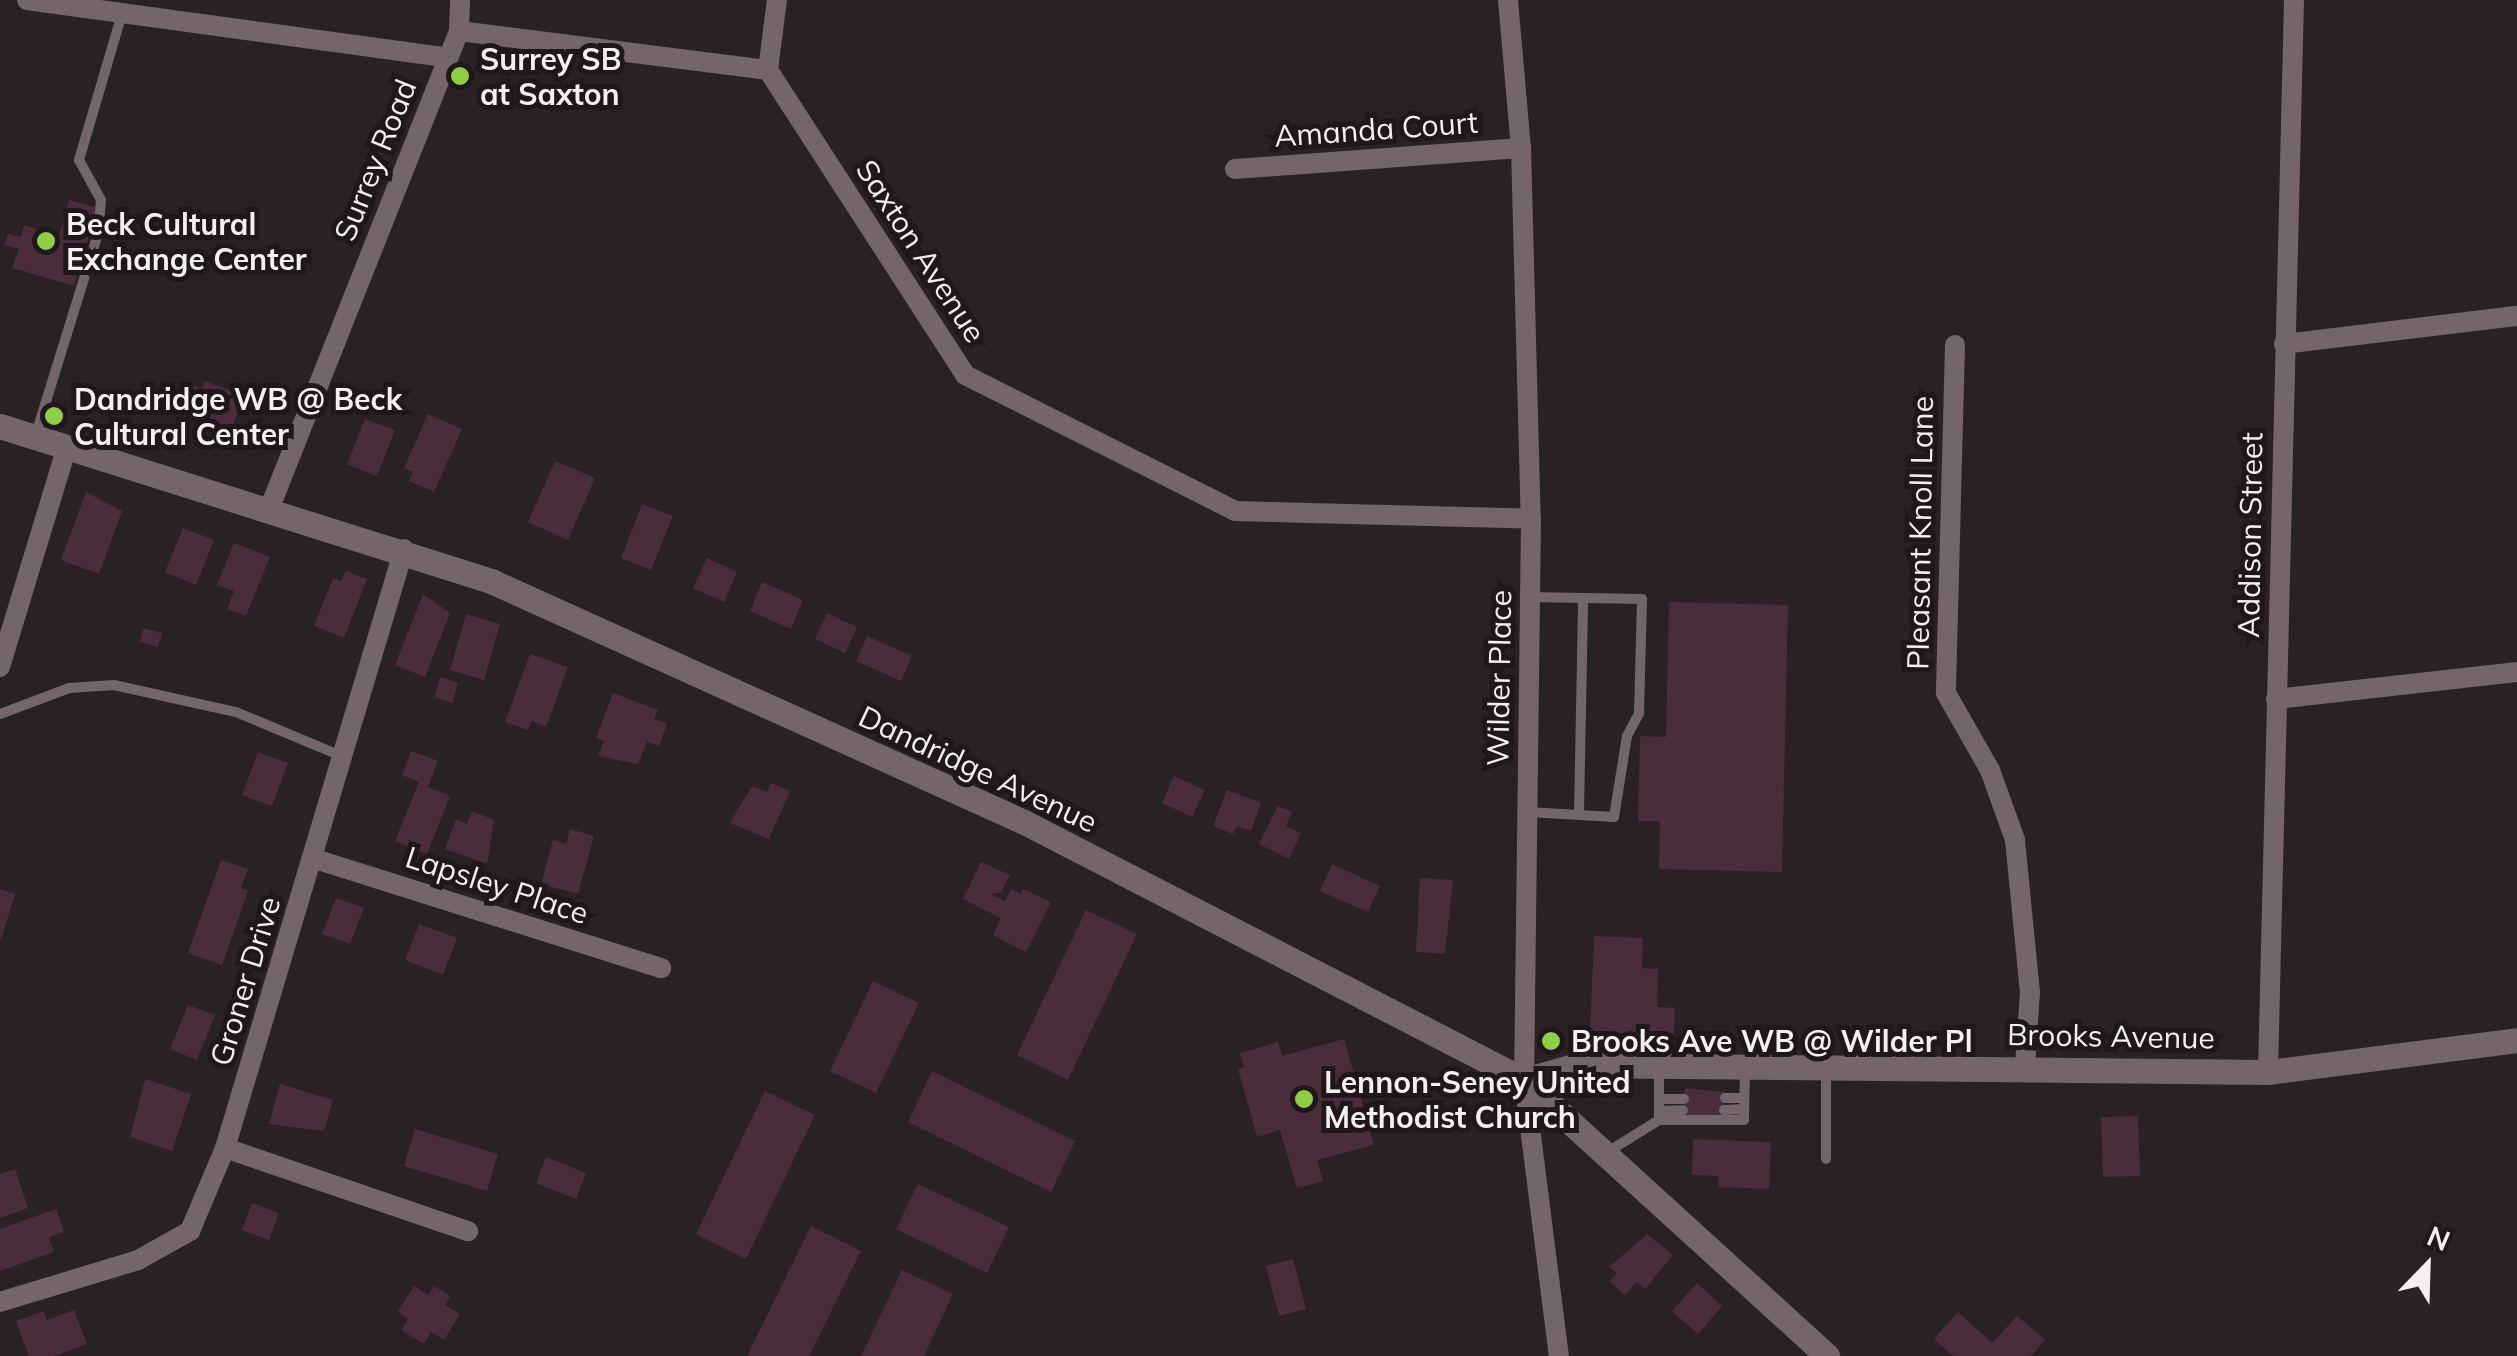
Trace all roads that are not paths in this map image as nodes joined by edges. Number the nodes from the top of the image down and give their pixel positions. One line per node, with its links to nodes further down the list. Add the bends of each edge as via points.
1 (27, 0): 6 (street)
2 (460, 0): 7 (street, Surrey Road)
3 (778, 0): 9 (street)
4 (1508, 0): 10 (street, Wilder Place)
5 (2294, 0): 13 (street, Addison Street)
6 (122, 13): 8 (street); 16 (lane, via 79,160 101,200 98,234)
7 (458, 31): 8 (street, Surrey Road); 9 (street)
8 (448, 58): 18 (street, Surrey Road)
9 (768, 70): 19 (street, Saxton Avenue, via 966,375 1236,511)
10 (1521, 148): 11 (street, Amanda Court); 19 (street, Wilder Place)
11 (1235, 169)
12 (2517, 316): 13 (street)
13 (2284, 344): 25 (street, Addison Street)
14 (1955, 345): 36 (street, Pleasant Knoll Lane, via 1946,693 1990,770 2015,840 2030,992)
15 (0, 426): 16 (street, Dandridge Avenue)
16 (35, 436): 17 (street, Dandridge Avenue)
17 (67, 447): 18 (street, Dandridge Avenue); 23 (street)
18 (270, 507): 20 (street, Dandridge Avenue)
19 (1531, 519): 21 (street, Wilder Place)
20 (404, 549): 27 (street, Groner Drive); 38 (street, Dandridge Avenue, via 1024,822 1218,933)
21 (1530, 598): 22 (lane); 28 (street, Wilder Place)
22 (1583, 598): 29 (lane); 29 (lane, via 1642,599 1639,713 1627,736 1614,817)
23 (0, 667)
24 (2517, 672): 25 (street)
25 (2276, 699): 37 (street, Addison Street)
26 (0, 714): 27 (lane, via 70,688 114,685 236,712)
27 (342, 756): 30 (street, Groner Drive)
28 (1528, 812): 29 (lane); 38 (street, Wilder Place)
29 (1579, 814)
30 (315, 859): 31 (street, Lapsley Place); 43 (street, Groner Drive)
31 (661, 968)
32 (2517, 1040): 37 (street, Brooks Avenue)
33 (1659, 1065): 34 (street, Brooks Avenue); 38 (street, Brooks Avenue, via 1577,1065); 42 (lane)
34 (1745, 1066): 35 (street, Brooks Avenue); 41 (lane)
35 (1826, 1066): 36 (street, Brooks Avenue); 45 (lane)
36 (2024, 1066): 37 (street, Brooks Avenue)
37 (2268, 1072)
38 (1524, 1080): 44 (street, Dandridge Avenue); 48 (street, Wilder Place)
39 (1684, 1104): 42 (lane)
40 (1724, 1104): 41 (lane)
41 (1744, 1104): 42 (lane, via 1744,1120)
42 (1659, 1110): 44 (lane)
43 (224, 1148): 46 (street); 47 (street, Groner Drive, via 190,1232 138,1260)
44 (1605, 1154): 49 (street, Dandridge Avenue)
45 (1826, 1159)
46 (468, 1231)
47 (0, 1302)
48 (1559, 1356)
49 (1828, 1356)

